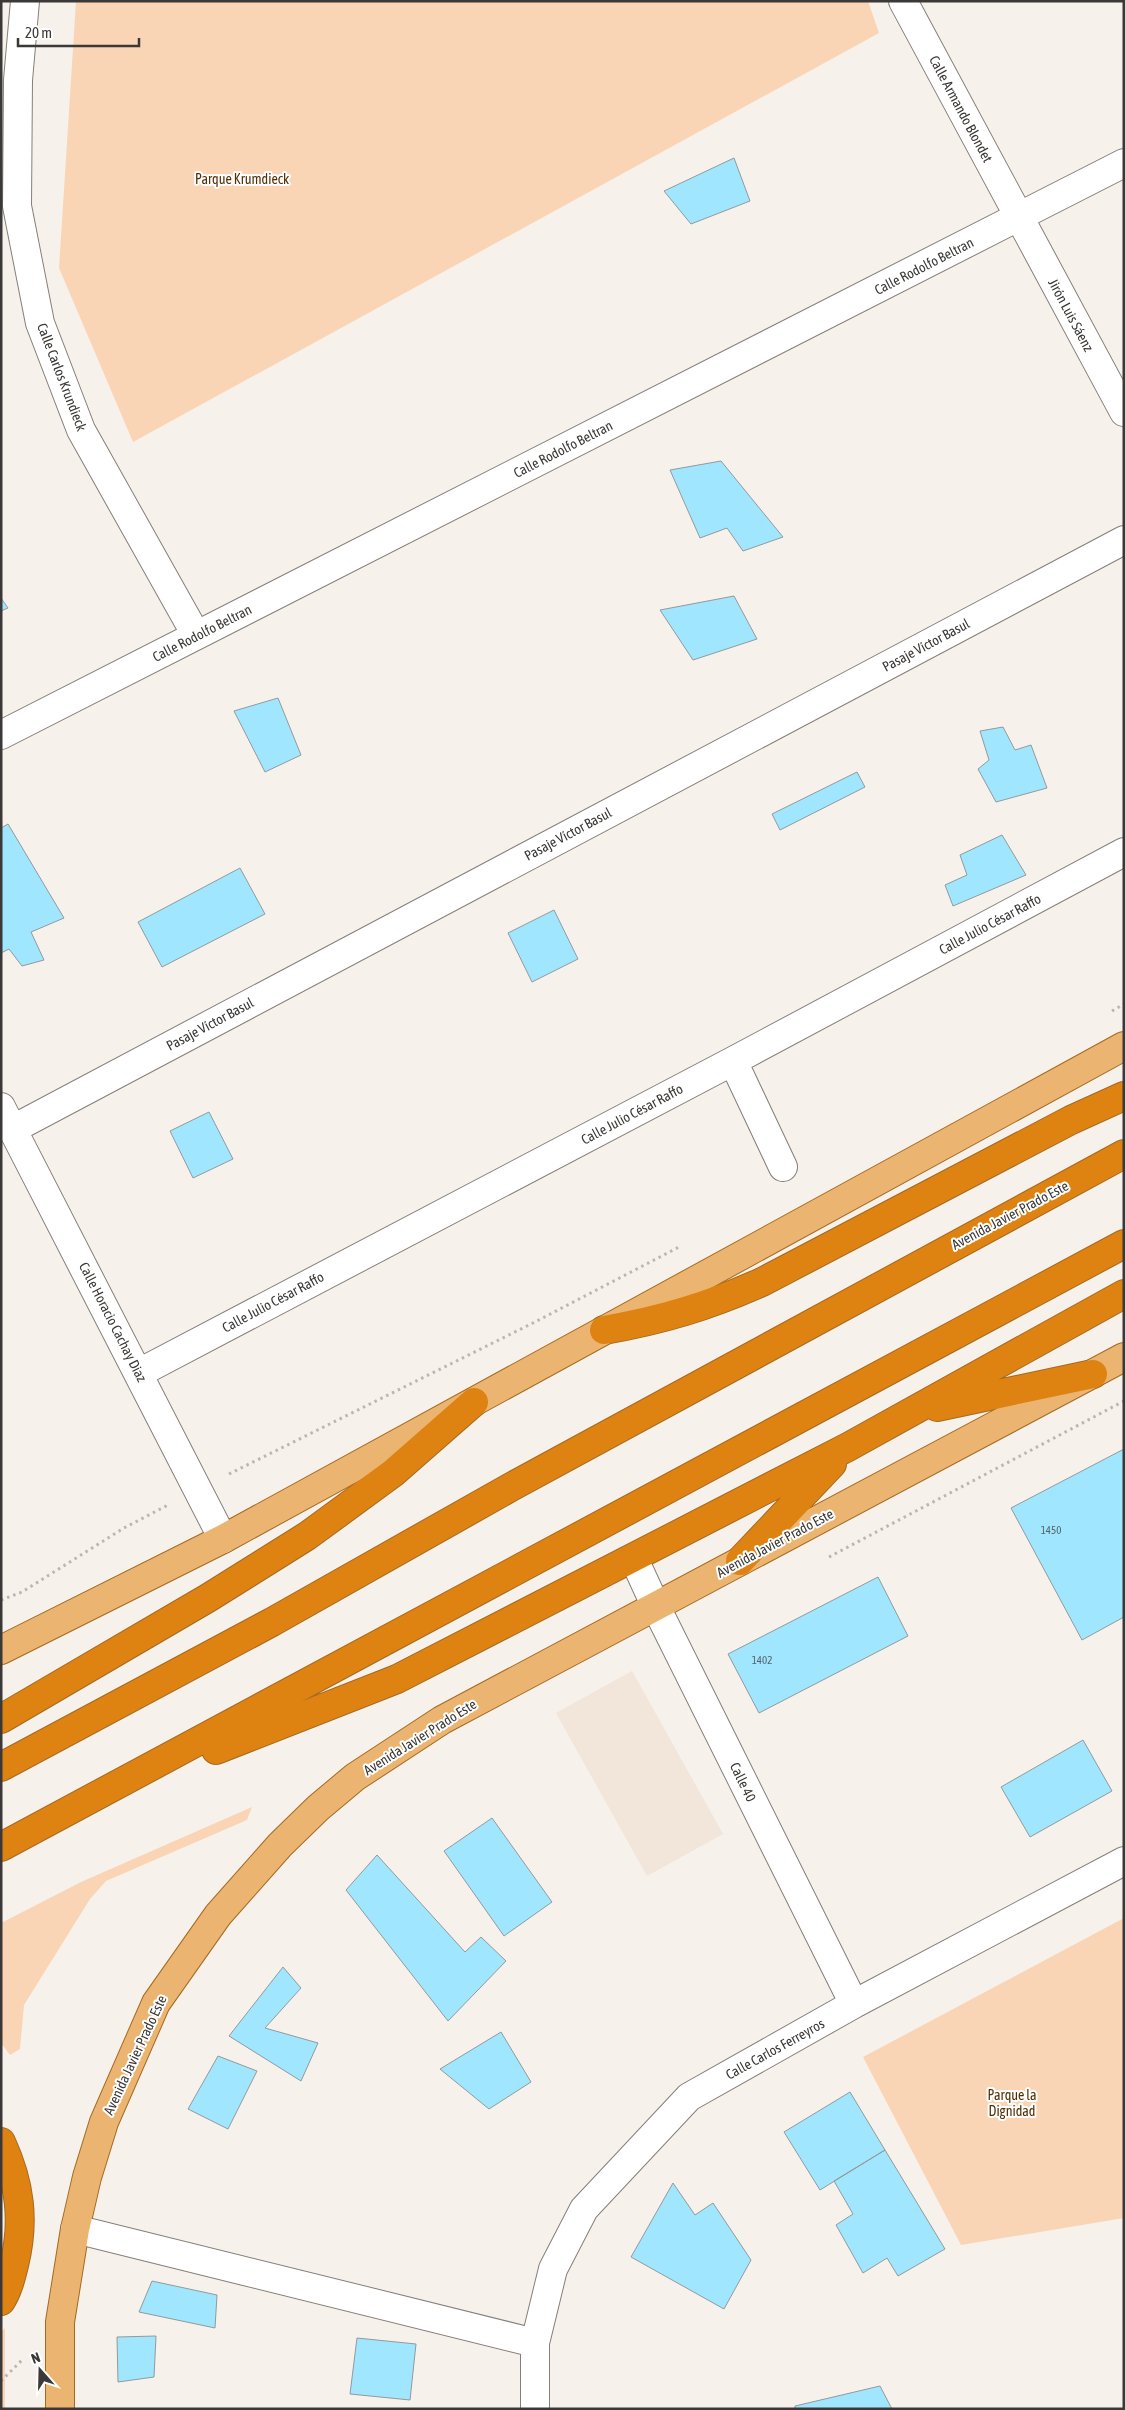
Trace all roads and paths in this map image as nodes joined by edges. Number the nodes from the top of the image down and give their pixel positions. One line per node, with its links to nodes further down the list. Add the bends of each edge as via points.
1 (25, 1): 7 (street, Calle Carlos Krundieck, via 18,80 17,206 40,323 81,430)
2 (904, 1): 4 (street, Calle Armando Blondet)
3 (1124, 163): 4 (street, Calle Rodolfo Beltran)
4 (1019, 218): 5 (street, Jirón Luis Sáenz); 7 (street, Calle Rodolfo Beltran)
5 (1124, 412)
6 (1124, 540): 15 (street, Pasaje Víctor Basul)
7 (196, 636): 8 (street, Calle Rodolfo Beltran)
8 (1, 735)
9 (1124, 852): 13 (street, Calle Julio César Raffo)
10 (1124, 1004): 11 (path)
11 (1107, 1014)
12 (1124, 1046): 21 (main road)
13 (733, 1061): 17 (street); 23 (street, Calle Julio César Raffo)
14 (1124, 1096): 21 (highway, via 1071,1120 714,1304)
15 (7, 1118): 23 (street, Calle Horacio Cachay Diaz)
16 (1124, 1154): 38 (highway, Avenida Javier Prado Este, via 512,1487 272,1622)
17 (783, 1167)
18 (1124, 1244): 39 (highway)
19 (682, 1245): 29 (path)
20 (1124, 1294): 27 (highway)
21 (604, 1330): 26 (main road)
22 (1124, 1357): 24 (main road, Avenida Javier Prado Este)
23 (139, 1373): 29 (street, Calle Horacio Cachay Diaz)
24 (1093, 1374): 27 (highway); 32 (main road, Avenida Javier Prado Este)
25 (1124, 1401): 33 (path)
26 (474, 1402): 30 (main road); 37 (highway, via 393,1473 307,1536)
27 (911, 1412): 28 (highway)
28 (848, 1447): 31 (highway); 32 (highway)
29 (198, 1490): 30 (street, Calle Horacio Cachay Diaz); 34 (path, via 124,1528 22,1592)
30 (223, 1539): 36 (main road)
31 (634, 1559): 35 (street, Calle 40); 39 (highway, via 397,1679)
32 (740, 1561): 35 (main road, Avenida Javier Prado Este)
33 (821, 1561)
34 (1, 1600)
35 (656, 1607): 42 (street, Calle 40); 44 (main road, Avenida Javier Prado Este, via 434,1725 355,1777 280,1845 218,1915 156,2003 104,2122 87,2177)
36 (1, 1650)
37 (1, 1719)
38 (1, 1767)
39 (102, 1794): 40 (highway)
40 (1, 1847)
41 (1124, 1861): 42 (street, Calle Carlos Ferreyros)
42 (854, 2004): 46 (street, Calle Carlos Ferreyros, via 689,2097 634,2154 584,2210 553,2269)
43 (1, 2142): 45 (highway, via 12,2164 21,2213 17,2253)
44 (76, 2229): 46 (street); 47 (main road, Avenida Javier Prado Este, via 60,2322)
45 (1, 2301)
46 (534, 2343): 48 (street, Calle Carlos Ferreyros)
47 (60, 2409)
48 (536, 2409)

